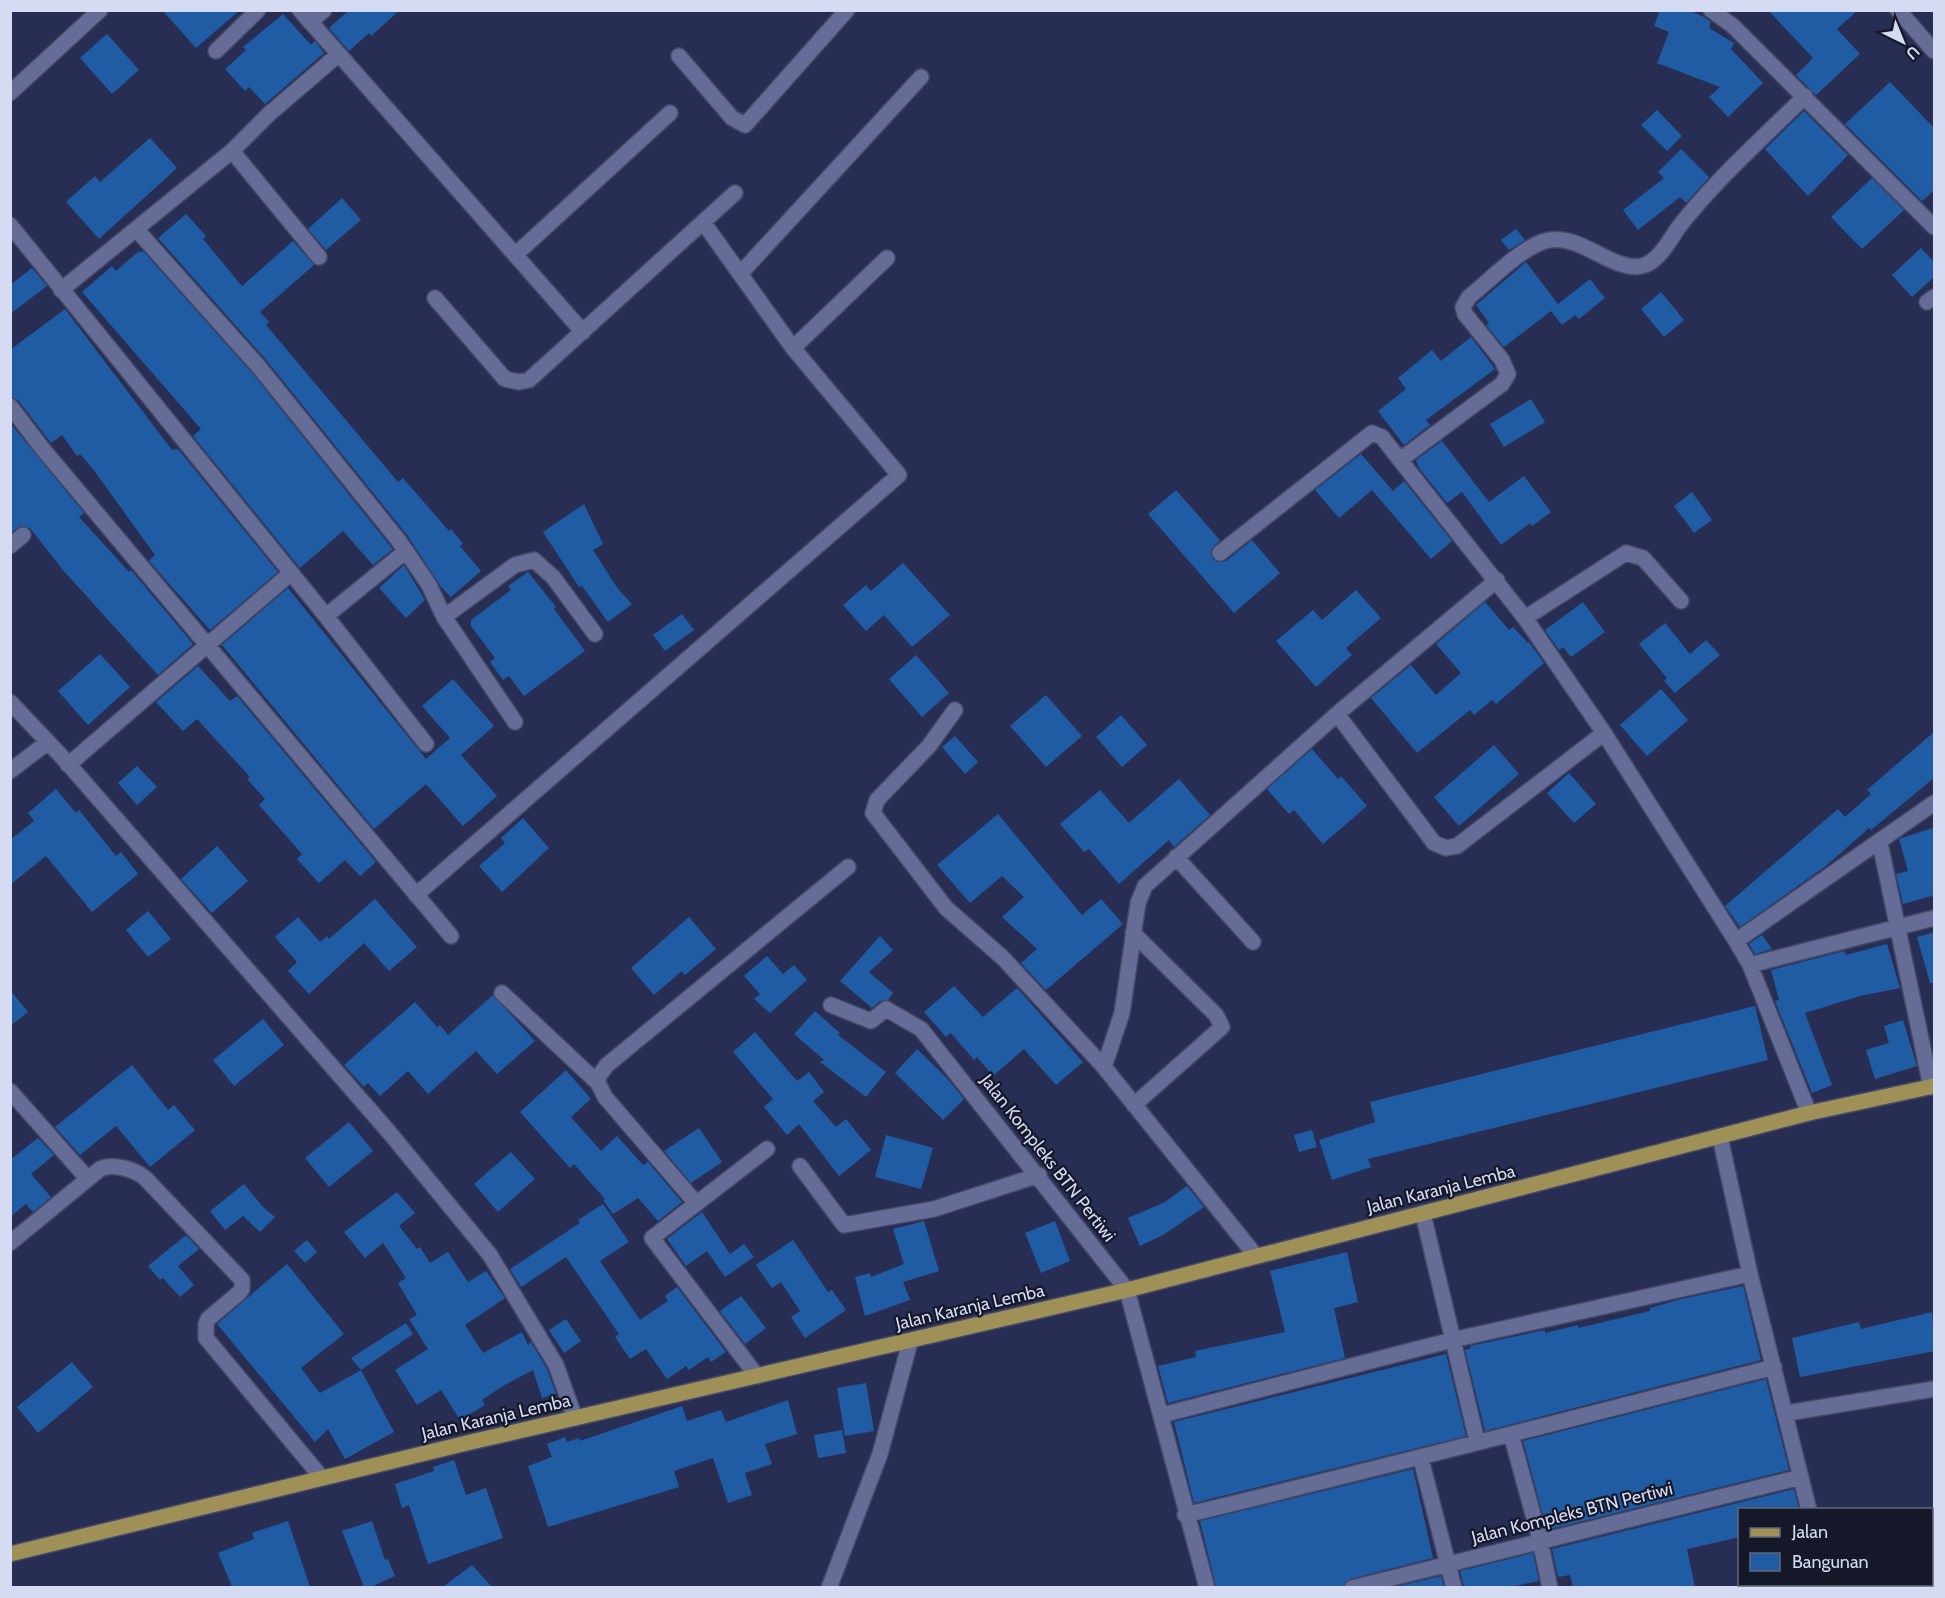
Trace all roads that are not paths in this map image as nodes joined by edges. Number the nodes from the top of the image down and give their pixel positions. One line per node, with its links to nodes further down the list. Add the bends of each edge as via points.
1 (100, 10): 13 (street)
2 (258, 10): 8 (street)
3 (324, 10): 7 (street)
4 (847, 10): 11 (street, via 745,125 732,118)
5 (1711, 10): 14 (street, via 1733,26)
6 (1898, 10): 9 (street)
7 (305, 16): 10 (street)
8 (216, 51)
9 (1935, 51)
10 (339, 54): 16 (street); 22 (street)
11 (679, 56)
12 (921, 77): 25 (street)
13 (10, 93)
14 (1805, 96): 20 (street); 31 (street, via 1702,196 1658,256 1647,264 1631,268 1564,240 1544,241 1469,297 1463,307 1465,314 1502,360 1508,374 1502,384)
15 (670, 113): 22 (street)
16 (232, 151): 21 (street); 23 (street)
17 (735, 193): 18 (street)
18 (703, 222): 25 (street); 28 (street)
19 (10, 225): 26 (street)
20 (1935, 227)
21 (136, 229): 26 (street); 34 (street, via 259,367)
22 (515, 255): 28 (street)
23 (320, 257)
24 (887, 258): 29 (street)
25 (740, 274): 29 (street)
26 (61, 290): 36 (street)
27 (435, 298): 28 (street, via 511,382 529,380)
28 (583, 332)
29 (793, 348): 57 (street, via 899,476)
30 (10, 406): 43 (street)
31 (1400, 460): 35 (street, via 1382,437 1372,433); 37 (street)
32 (23, 535): 33 (street)
33 (10, 546)
34 (406, 551): 39 (street); 40 (street)
35 (1221, 553)
36 (291, 573): 39 (street); 43 (street)
37 (1497, 580): 41 (street); 46 (street)
38 (1681, 600): 41 (street, via 1643,558 1626,553)
39 (326, 616): 50 (street)
40 (444, 617): 42 (street, via 515,566 534,560 553,577); 47 (street)
41 (1525, 618): 48 (street)
42 (595, 633)
43 (206, 643): 51 (street); 57 (street)
44 (10, 702): 49 (street)
45 (955, 710): 67 (street, via 929,746 877,800 873,813 946,908 1003,958)
46 (1337, 714): 48 (street, via 1434,843 1446,848 1457,846); 55 (street)
47 (515, 722)
48 (1604, 733): 62 (street)
49 (48, 742): 51 (street); 52 (street)
50 (426, 744)
51 (68, 765): 91 (street, via 389,1131 490,1255 556,1365)
52 (10, 771)
53 (1935, 803): 54 (street)
54 (1880, 843): 59 (street); 62 (street)
55 (1176, 857): 60 (street, via 1145,886); 63 (street)
56 (848, 867): 68 (street, via 607,1065)
57 (416, 896): 61 (street)
58 (1935, 918): 59 (street)
59 (1898, 928): 64 (street); 69 (street)
60 (1133, 933): 67 (street, via 1122,1013); 71 (street, via 1216,1015 1222,1027)
61 (451, 936)
62 (1736, 941): 64 (street)
63 (1253, 942)
64 (1750, 965): 72 (street)
65 (502, 993): 68 (street)
66 (831, 1005): 76 (street, Jalan Kompleks BTN Pertiwi, via 871,1021 886,1009 921,1029)
67 (1104, 1067): 71 (street)
68 (597, 1083): 78 (street)
69 (1933, 1086): 72 (main road, Jalan Karanja Lemba)
70 (10, 1091): 77 (street)
71 (1134, 1105): 81 (street)
72 (1809, 1113): 73 (main road, Jalan Karanja Lemba)
73 (1720, 1137): 79 (main road, Jalan Karanja Lemba); 82 (street)
74 (767, 1149): 78 (street)
75 (800, 1166): 76 (street, via 844,1225 934,1209)
76 (1039, 1175): 83 (street, Jalan Kompleks BTN Pertiwi)
77 (87, 1178): 80 (street); 96 (street, via 109,1166 140,1175 234,1269 242,1280 242,1289 208,1319 206,1338)
78 (696, 1203): 87 (street, via 652,1240)
79 (1423, 1214): 81 (main road, Jalan Karanja Lemba); 84 (street)
80 (10, 1243)
81 (1256, 1256): 83 (main road, Jalan Karanja Lemba)
82 (1750, 1274): 84 (street); 86 (street)
83 (1127, 1290): 85 (main road, Jalan Karanja Lemba); 90 (street, Jalan Kompleks BTN Pertiwi)
84 (1452, 1340): 90 (street); 93 (street)
85 (910, 1342): 87 (main road, Jalan Karanja Lemba); 102 (street, via 880,1454)
86 (1774, 1367): 89 (street); 92 (street)
87 (757, 1376): 91 (main road, Jalan Karanja Lemba)
88 (1935, 1389): 89 (street)
89 (1787, 1413): 95 (street)
90 (1162, 1415): 98 (street, Jalan Kompleks BTN Pertiwi)
91 (576, 1418): 96 (main road, Jalan Karanja Lemba)
92 (1511, 1434): 93 (street); 99 (street)
93 (1478, 1441): 94 (street)
94 (1421, 1459): 98 (street); 101 (street)
95 (1801, 1477): 97 (street); 99 (street, Jalan Kompleks BTN Pertiwi)
96 (322, 1478): 100 (main road, Jalan Karanja Lemba)
97 (1809, 1508)
98 (1185, 1515): 103 (street, Jalan Kompleks BTN Pertiwi)
99 (1540, 1540): 101 (street, Jalan Kompleks BTN Pertiwi); 106 (street)
100 (10, 1554)
101 (1448, 1563): 104 (street, Jalan Kompleks BTN Pertiwi); 105 (street)
102 (829, 1587)
103 (1207, 1587)
104 (1352, 1587)
105 (1454, 1587)
106 (1550, 1587)

